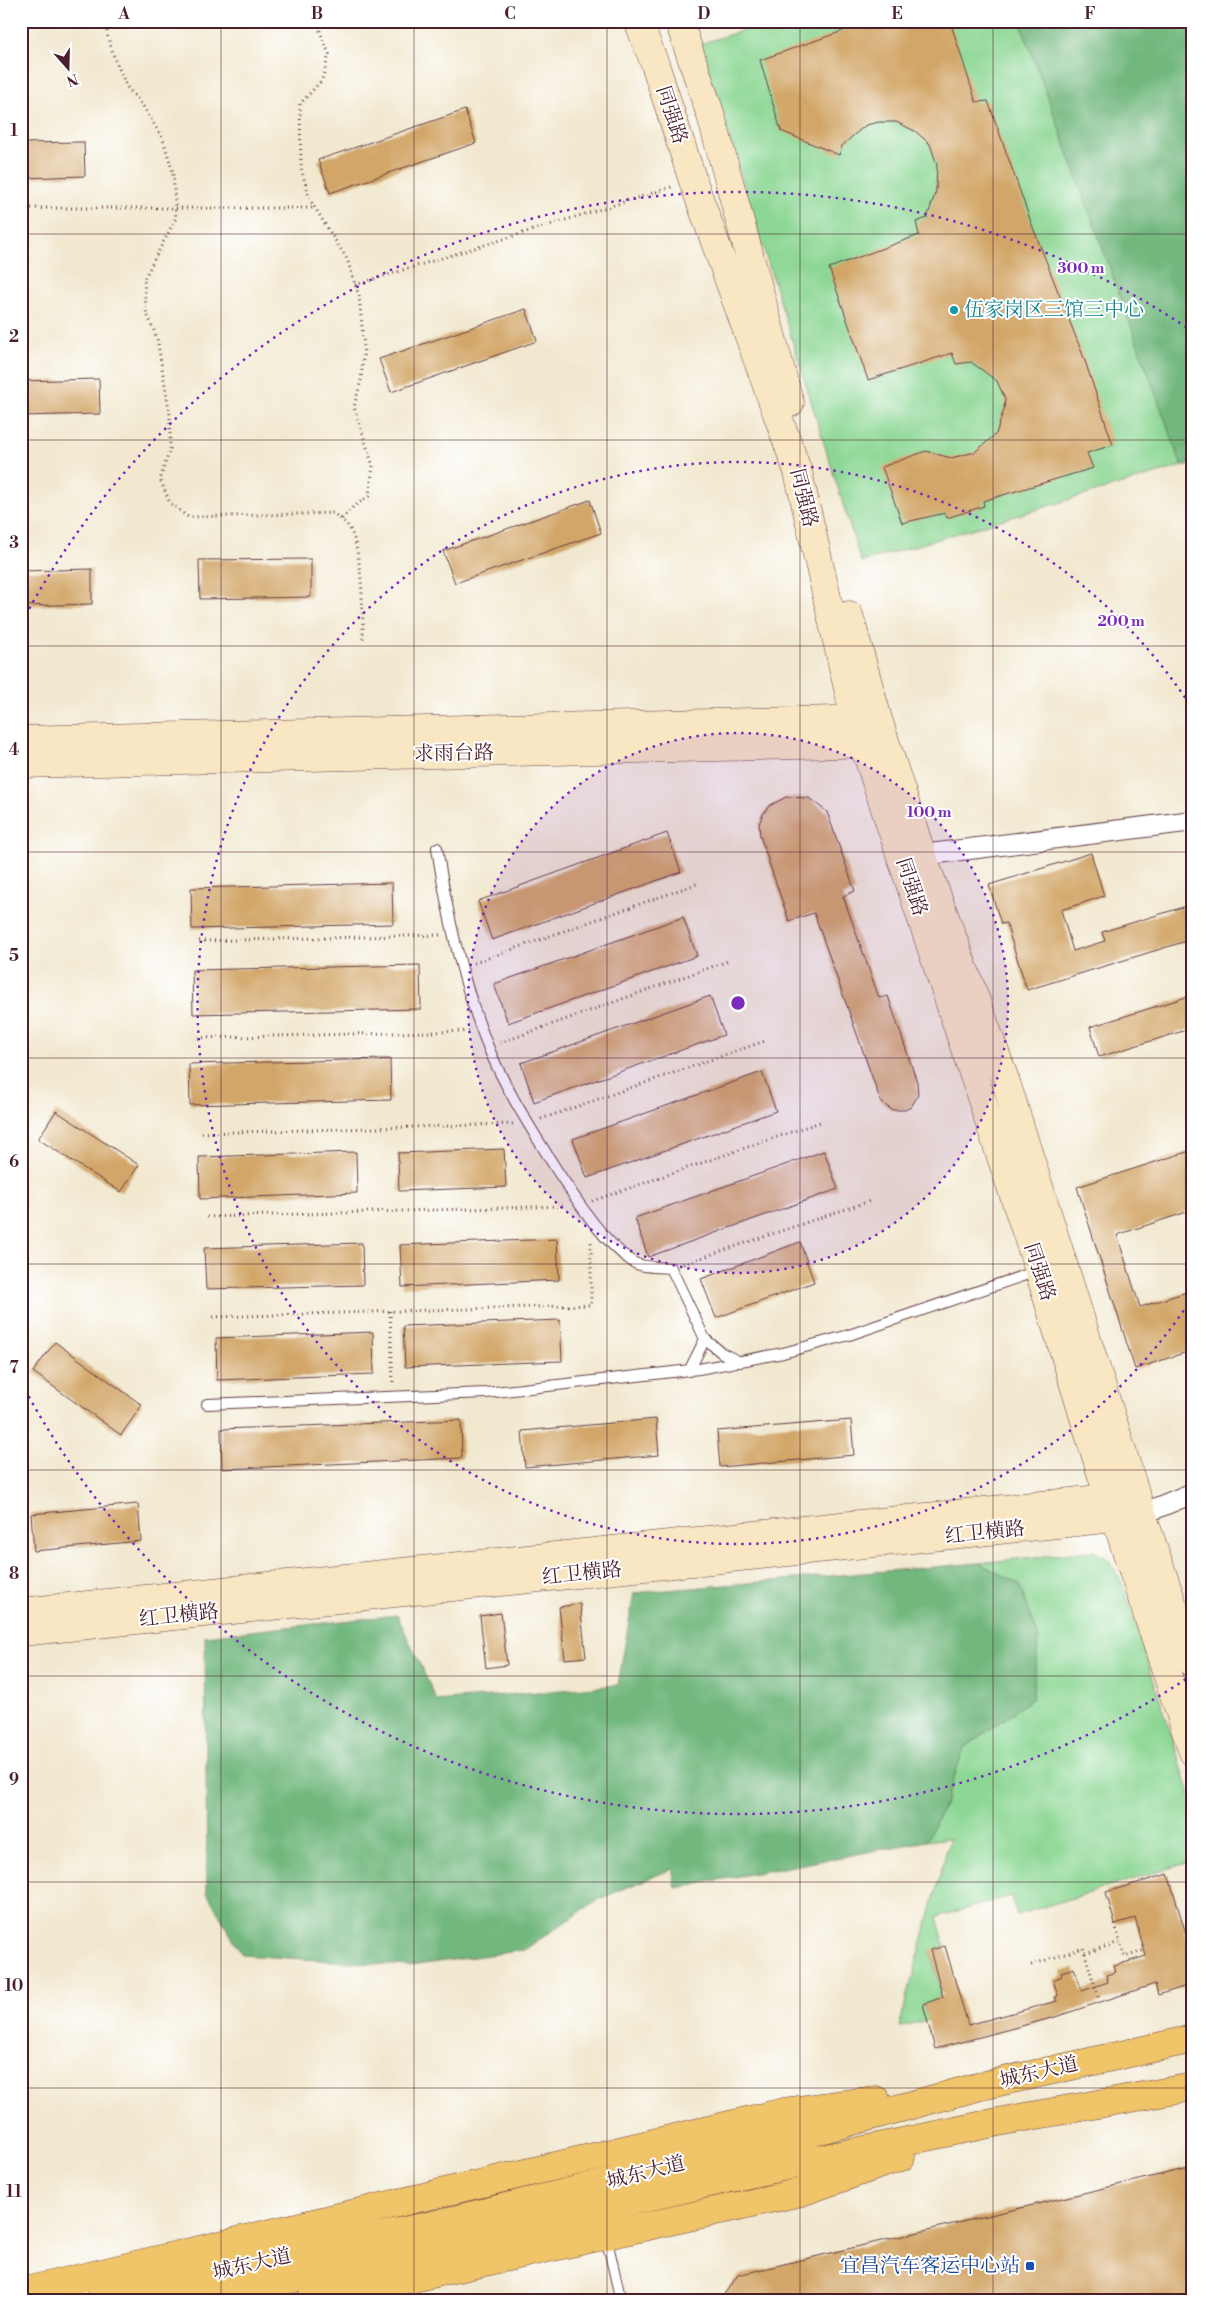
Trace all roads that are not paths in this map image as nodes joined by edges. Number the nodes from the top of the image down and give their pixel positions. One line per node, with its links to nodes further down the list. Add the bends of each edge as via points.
1 (638, 21): 3 (street, 同强路, via 798,472)
2 (679, 21): 3 (street, 同强路, via 714,126)
3 (870, 731): 4 (street, 求雨台路); 5 (street, 求雨台路); 8 (street, 同强路); 9 (street, 同强路)
4 (21, 740)
5 (21, 764)
6 (1193, 821): 8 (street)
7 (437, 848): 10 (lane, via 445,900 462,968 482,1030 510,1092 579,1205 612,1244 635,1264 671,1268)
8 (922, 854): 15 (street, 同强路, via 1006,1082)
9 (1039, 1271): 11 (lane, via 849,1335 783,1354); 16 (street, 同强路)
10 (705, 1339): 11 (lane); 12 (lane)
11 (740, 1362): 12 (lane)
12 (689, 1370): 13 (lane, via 486,1393)
13 (207, 1404)
14 (1193, 1493): 15 (street)
15 (1139, 1505): 16 (street, 红卫横路); 19 (street, 同强路)
16 (1113, 1509): 17 (street, 红卫横路); 18 (street, 红卫横路); 20 (street, 同强路)
17 (21, 1612)
18 (21, 1632)
19 (1193, 1664)
20 (1193, 1752)
21 (1193, 2039): 22 (main road, 城东大道)
22 (981, 2086): 26 (main road, via 784,2112); 27 (main road, 城东大道, via 787,2139 442,2223)
23 (1193, 2087): 24 (main road, 城东大道)
24 (998, 2122): 25 (main road, via 801,2192); 28 (main road, 城东大道, via 744,2175)
25 (606, 2236): 29 (main road); 30 (lane)
26 (21, 2292)
27 (98, 2301)
28 (194, 2301)
29 (310, 2301)
30 (621, 2301)

